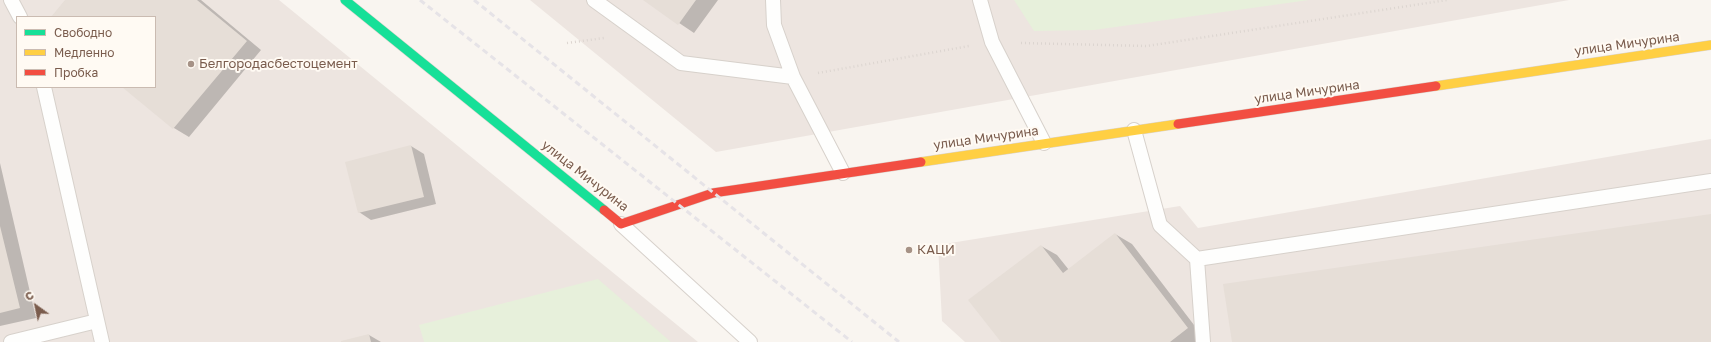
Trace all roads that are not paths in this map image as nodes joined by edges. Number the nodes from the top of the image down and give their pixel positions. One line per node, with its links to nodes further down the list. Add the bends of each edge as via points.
1 (11, 0): 6 (lane)
2 (345, 0): 14 (street, улица Мичурина)
3 (594, 0): 8 (lane, via 682,63)
4 (773, 0): 8 (lane, via 774,25)
5 (980, 0): 11 (lane, via 992,42)
6 (19, 16)
7 (1711, 45): 10 (street, улица Мичурина)
8 (793, 77): 12 (lane)
9 (44, 88): 16 (lane)
10 (1134, 130): 11 (street, улица Мичурина); 15 (lane, via 1160,225)
11 (1044, 143): 12 (street, улица Мичурина)
12 (842, 173): 14 (street, улица Мичурина, via 713,193)
13 (1711, 181): 15 (lane)
14 (622, 224): 19 (lane)
15 (1197, 259): 20 (lane)
16 (97, 321): 17 (lane); 18 (lane)
17 (11, 342)
18 (102, 342)
19 (750, 342)
20 (1203, 342)

